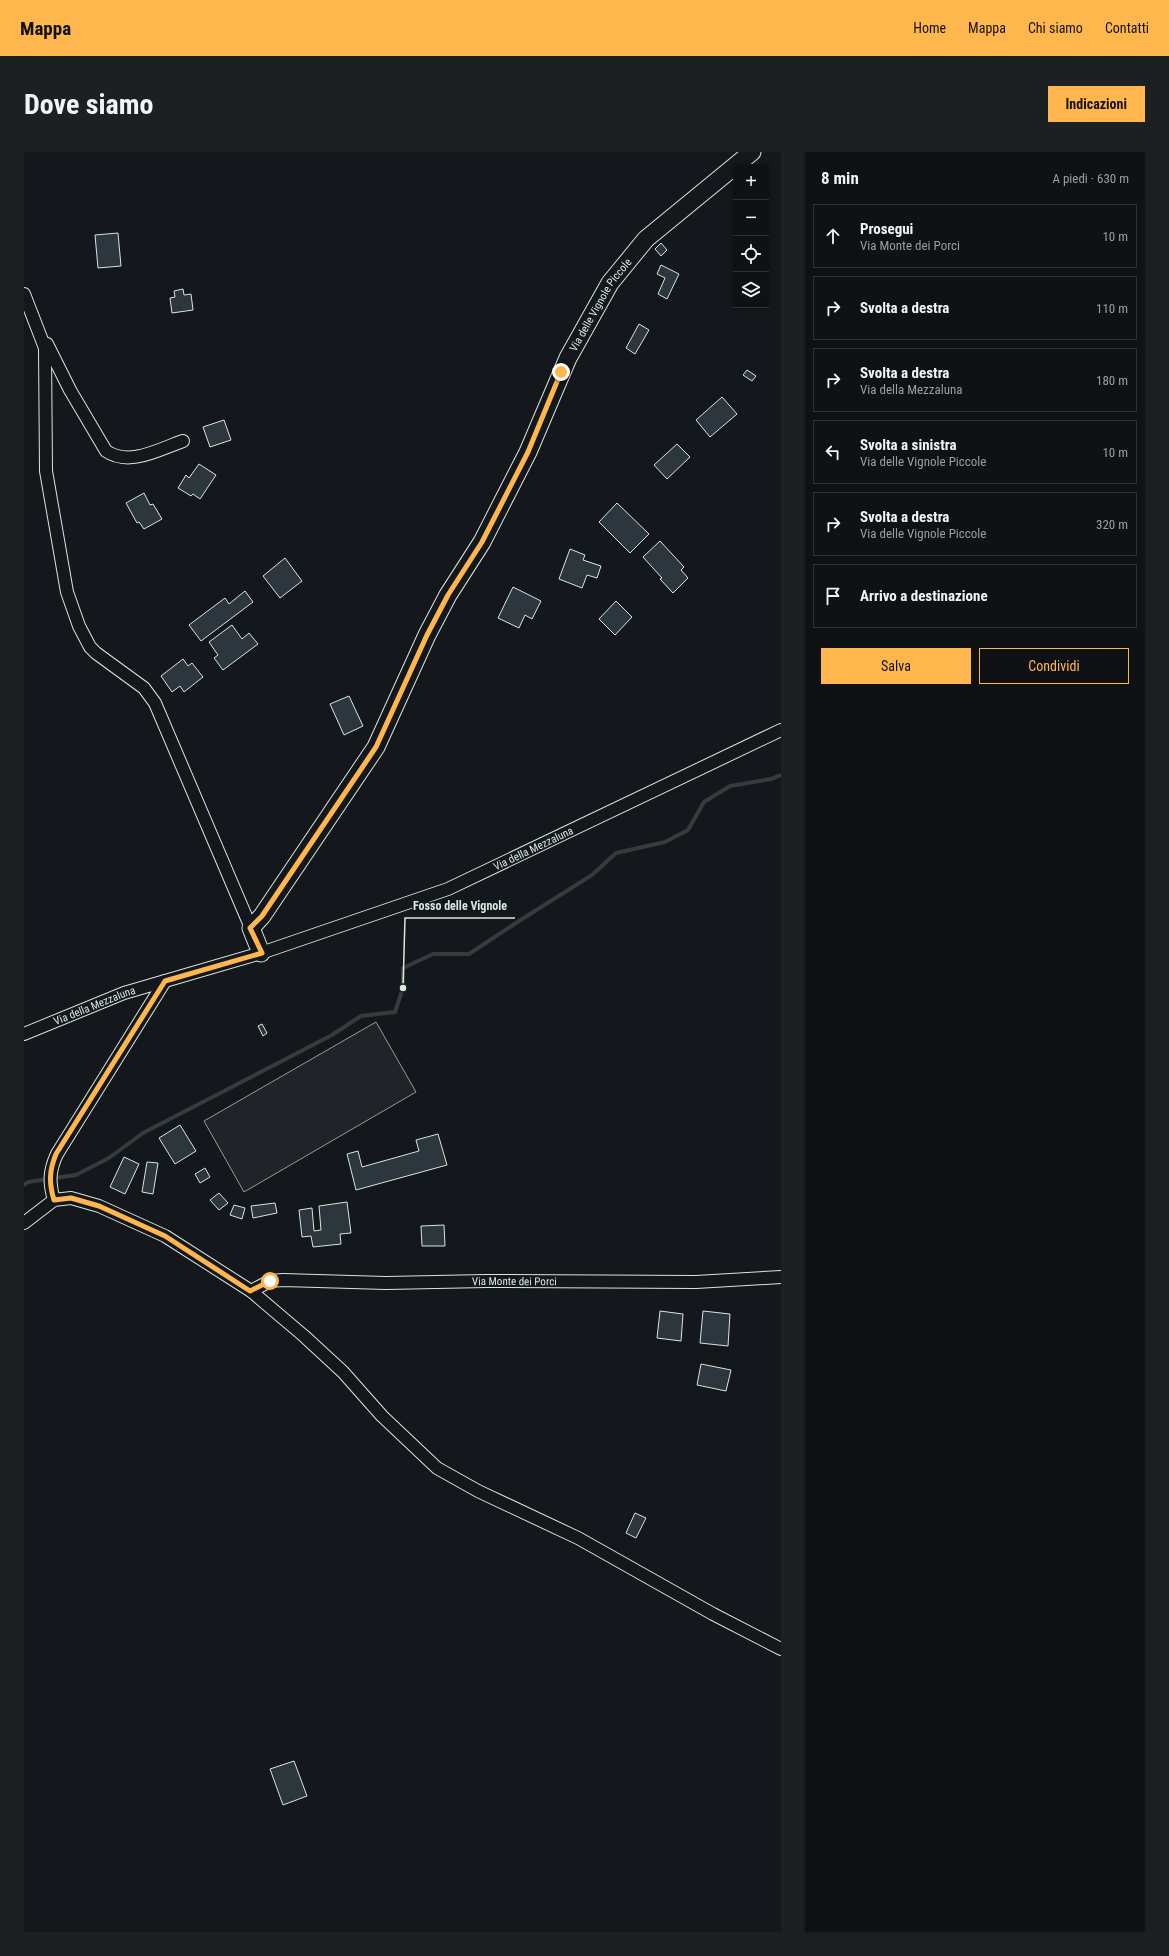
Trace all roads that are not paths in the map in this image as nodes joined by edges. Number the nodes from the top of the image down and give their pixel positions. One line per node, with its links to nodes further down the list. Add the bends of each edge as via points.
1 (752, 152): 6 (street, Via delle Vignole Piccole, via 646,239 610,283 568,358 528,452 484,538 448,595 427,635 376,747 262,916)
2 (24, 294): 3 (street)
3 (38, 327): 4 (street, via 70,390 106,451 116,457 133,457); 6 (street, via 46,357 47,482 70,604 90,647 144,688 155,703)
4 (183, 441)
5 (781, 730): 7 (street, Via della Mezzaluna, via 448,888)
6 (250, 928): 7 (street)
7 (262, 953): 8 (street, Via della Mezzaluna)
8 (165, 981): 9 (street, Via della Mezzaluna, via 124,993); 10 (street, Via della Mezzaluna, via 56,1154 51,1166 50,1184)
9 (24, 1034)
10 (54, 1200): 11 (street); 13 (street, via 71,1198 99,1206 165,1236)
11 (24, 1223)
12 (781, 1277): 13 (street, Via Monte dei Porci, via 696,1282 400,1283 283,1280 270,1281)
13 (250, 1291): 14 (street, via 343,1372 382,1416 437,1468 478,1491 578,1538)
14 (781, 1649)

